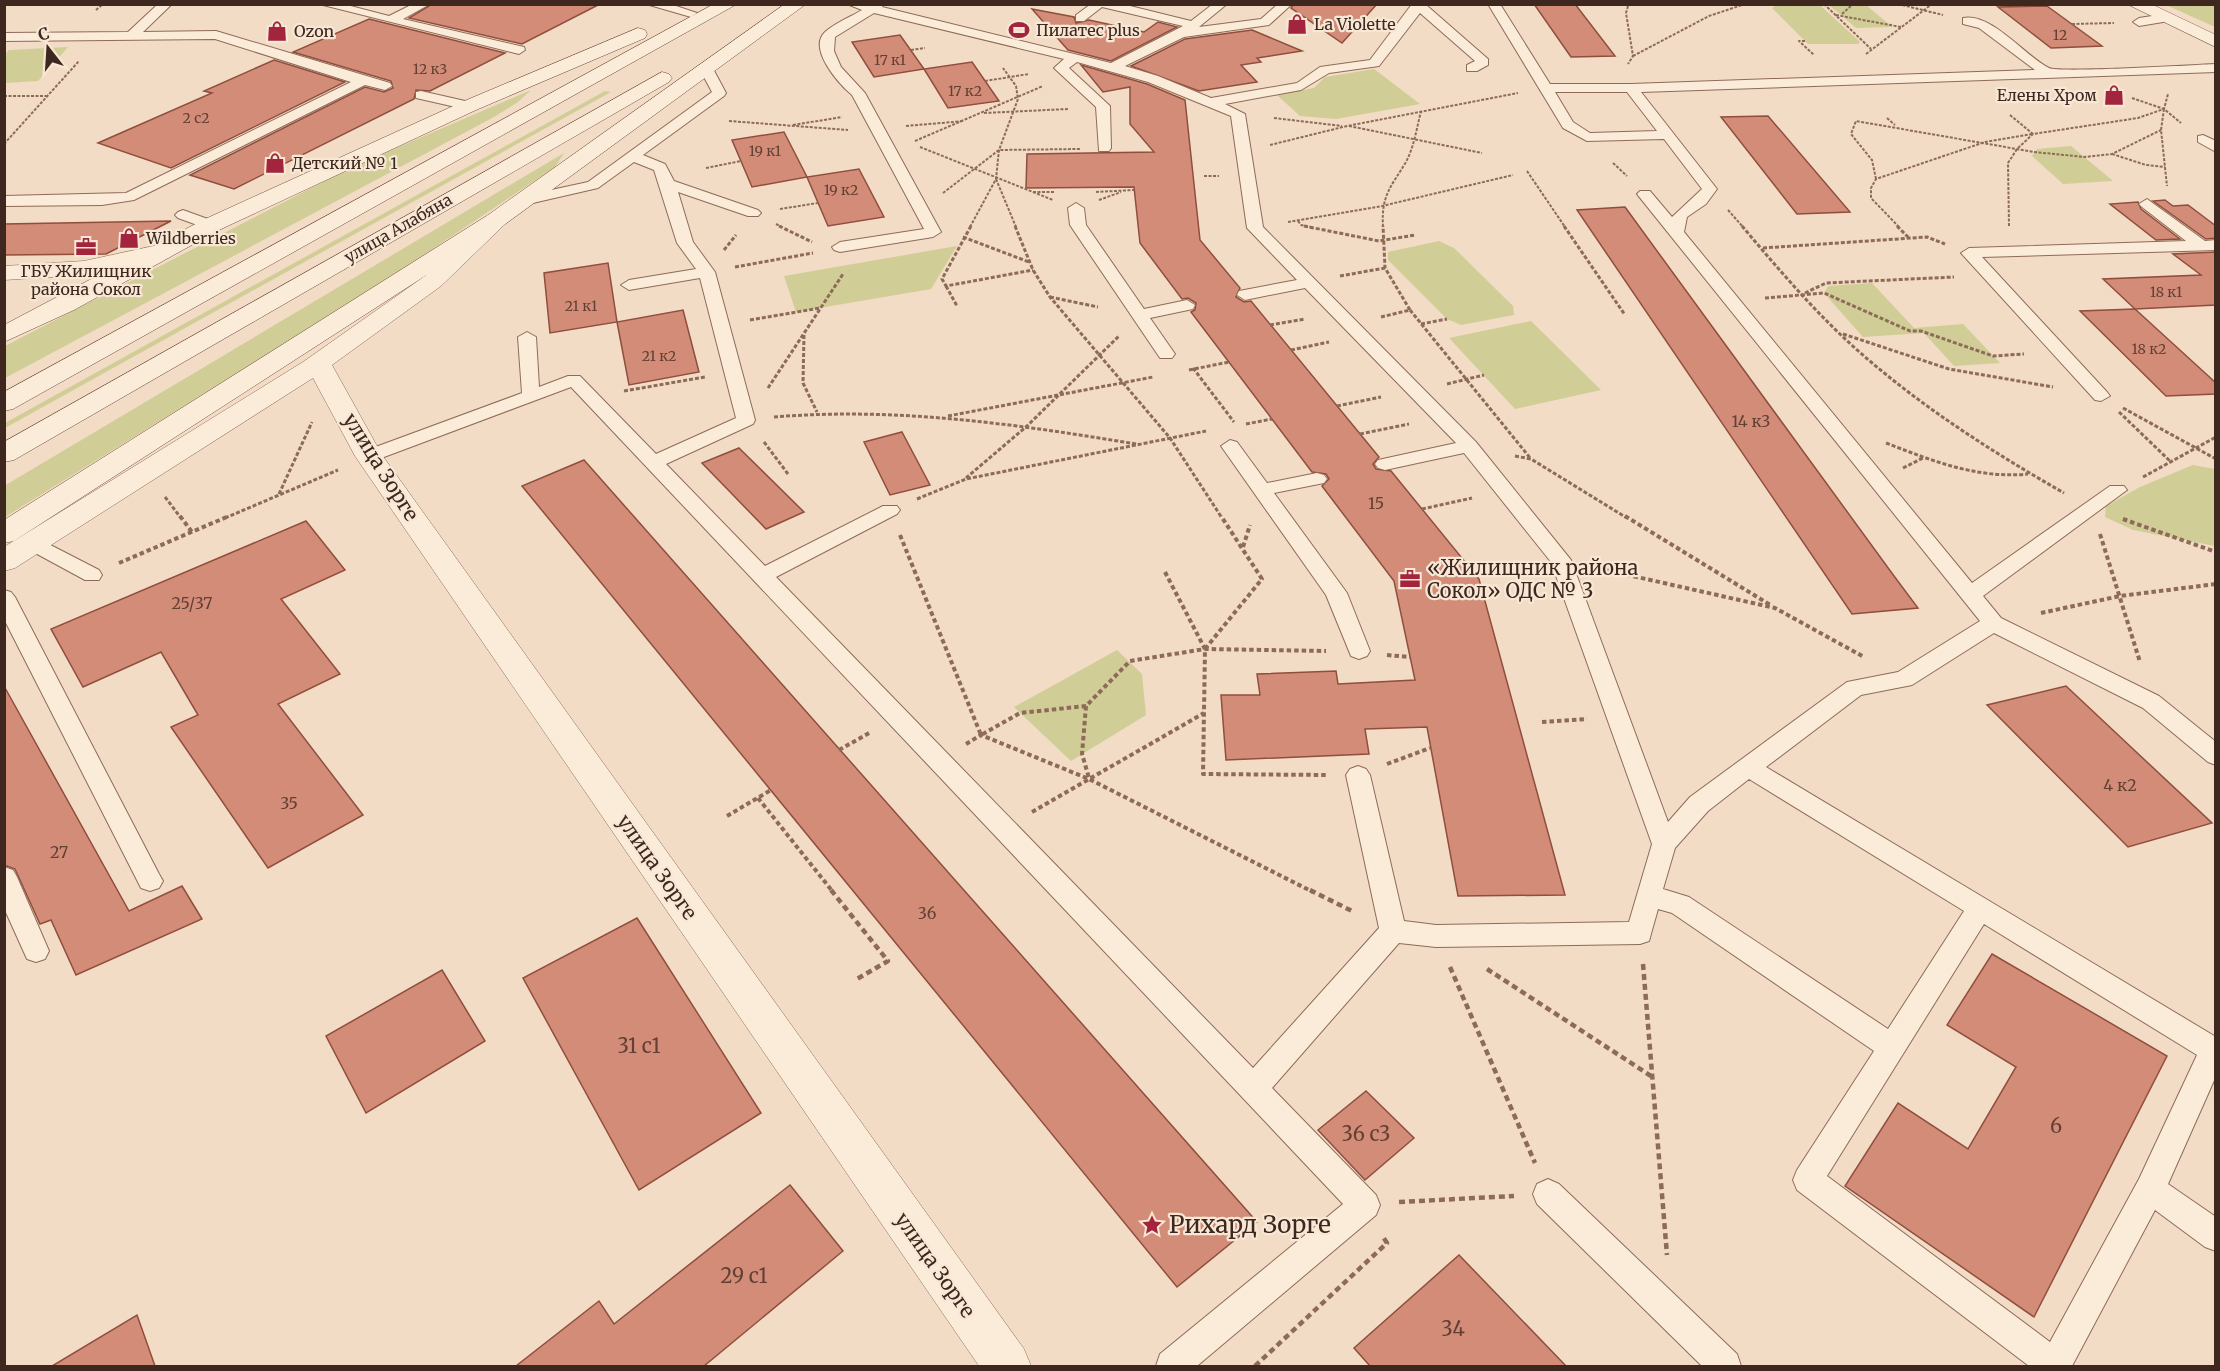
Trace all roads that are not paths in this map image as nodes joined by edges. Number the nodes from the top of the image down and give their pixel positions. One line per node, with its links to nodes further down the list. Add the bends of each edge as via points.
1 (166, 4): 24 (lane)
2 (325, 4): 19 (lane)
3 (424, 4): 19 (lane)
4 (652, 4): 16 (lane)
5 (712, 4): 16 (main road)
6 (728, 4): 78 (main road, улица Алабяна)
7 (795, 4): 33 (main road); 81 (main road, улица Алабяна)
8 (853, 4): 15 (lane)
9 (1099, 4): 18 (lane)
10 (1104, 4): 21 (lane)
11 (1221, 4): 21 (lane)
12 (1286, 4): 23 (lane, via 1265,22)
13 (1494, 4): 39 (lane)
14 (1419, 5): 34 (lane, via 1483,62); 42 (lane, via 1374,63 1325,70 1301,86)
15 (875, 7): 25 (lane); 63 (lane, via 830,35 826,42 844,82 858,93 933,232)
16 (691, 13): 43 (main road)
17 (2137, 13): 28 (main road, via 2165,18)
18 (1080, 18)
19 (390, 20): 30 (lane)
20 (1967, 21): 36 (lane, via 1983,25)
21 (1194, 25): 23 (lane)
22 (998, 29): 25 (lane)
23 (1182, 33): 32 (lane)
24 (131, 36): 26 (lane); 37 (lane, via 216,35)
25 (986, 37): 29 (lane)
26 (4, 38)
27 (1049, 40): 29 (lane)
28 (2216, 42)
29 (1037, 49): 31 (lane)
30 (519, 50)
31 (1076, 57): 32 (lane); 46 (lane, via 1064,71 1103,106)
32 (1113, 67): 42 (lane)
33 (706, 68): 48 (lane, via 719,93); 52 (main road)
34 (1472, 68)
35 (2216, 68): 36 (lane)
36 (2048, 74): 40 (lane)
37 (363, 81): 38 (lane); 51 (lane)
38 (385, 86)
39 (1546, 88): 40 (lane); 44 (lane, via 1568,125 1587,137)
40 (1631, 88): 44 (lane)
41 (422, 95): 43 (lane)
42 (1211, 102): 67 (lane, via 1238,114 1256,228)
43 (469, 106): 60 (main road)
44 (1665, 135): 61 (lane, via 1710,189 1701,202 1682,212)
45 (2203, 139): 47 (lane)
46 (1104, 148)
47 (2216, 148)
48 (631, 156): 49 (lane, via 660,167); 52 (lane, via 593,185)
49 (668, 184): 57 (lane); 65 (lane, via 685,243)
50 (1645, 194): 61 (lane)
51 (129, 197): 53 (lane); 54 (lane)
52 (524, 200): 59 (main road)
53 (4, 201)
54 (148, 203)
55 (2147, 204): 62 (lane)
56 (1076, 208): 71 (lane, via 1078,225)
57 (753, 213)
58 (183, 215): 60 (lane)
59 (496, 220): 75 (main road, via 433,281); 89 (main road)
60 (211, 225): 64 (main road)
61 (1677, 231): 94 (lane)
62 (2209, 245): 77 (lane, via 1969,253)
63 (833, 249)
64 (163, 251): 66 (main road, via 80,270); 72 (main road, via 65,305)
65 (707, 272): 68 (lane); 83 (lane, via 746,420)
66 (4, 273)
67 (1310, 282): 69 (lane); 80 (lane)
68 (629, 285)
69 (1245, 295)
70 (1187, 305): 71 (lane)
71 (1140, 315): 74 (lane)
72 (7, 327)
73 (527, 337): 76 (lane)
74 (1166, 354)
75 (312, 367): 82 (main road, улица Зорге, via 322,370); 90 (main road)
76 (531, 396): 82 (lane); 83 (lane, via 574,380)
77 (2102, 396)
78 (4, 403)
79 (1228, 437): 86 (lane)
80 (1469, 446): 84 (lane); 101 (lane, via 1561,560)
81 (4, 454)
82 (369, 456): 113 (main road, улица Зорге)
83 (652, 463): 93 (lane)
84 (1385, 464)
85 (1317, 479): 86 (lane)
86 (1261, 490): 97 (lane, via 1336,593)
87 (2117, 490): 94 (lane)
88 (890, 510): 93 (lane)
89 (4, 534)
90 (33, 543): 91 (main road); 92 (lane)
91 (4, 561)
92 (92, 575)
93 (762, 576): 109 (lane)
94 (1970, 595): 96 (lane)
95 (4, 597): 103 (lane)
96 (1993, 623): 98 (lane, via 2151,702); 99 (lane, via 1904,679 1855,688)
97 (1359, 651)
98 (2216, 756)
99 (1748, 766): 101 (lane, via 1699,804); 105 (lane)
100 (1358, 775): 106 (lane)
101 (1664, 844): 104 (lane)
102 (4, 877): 107 (lane)
103 (150, 880)
104 (1648, 895): 106 (lane, via 1640,933 1437,936); 108 (lane, via 1680,905)
105 (1980, 908): 108 (lane); 110 (lane, via 2213,1050)
106 (1393, 931): 109 (lane)
107 (36, 951)
108 (1892, 1047): 110 (lane, via 1808,1180 2055,1366)
109 (1253, 1088): 114 (lane, via 1365,1205)
110 (2150, 1189): 112 (lane)
111 (1548, 1194): 115 (lane)
112 (2216, 1236)
113 (1007, 1366)
114 (1172, 1366)
115 (1725, 1366)

